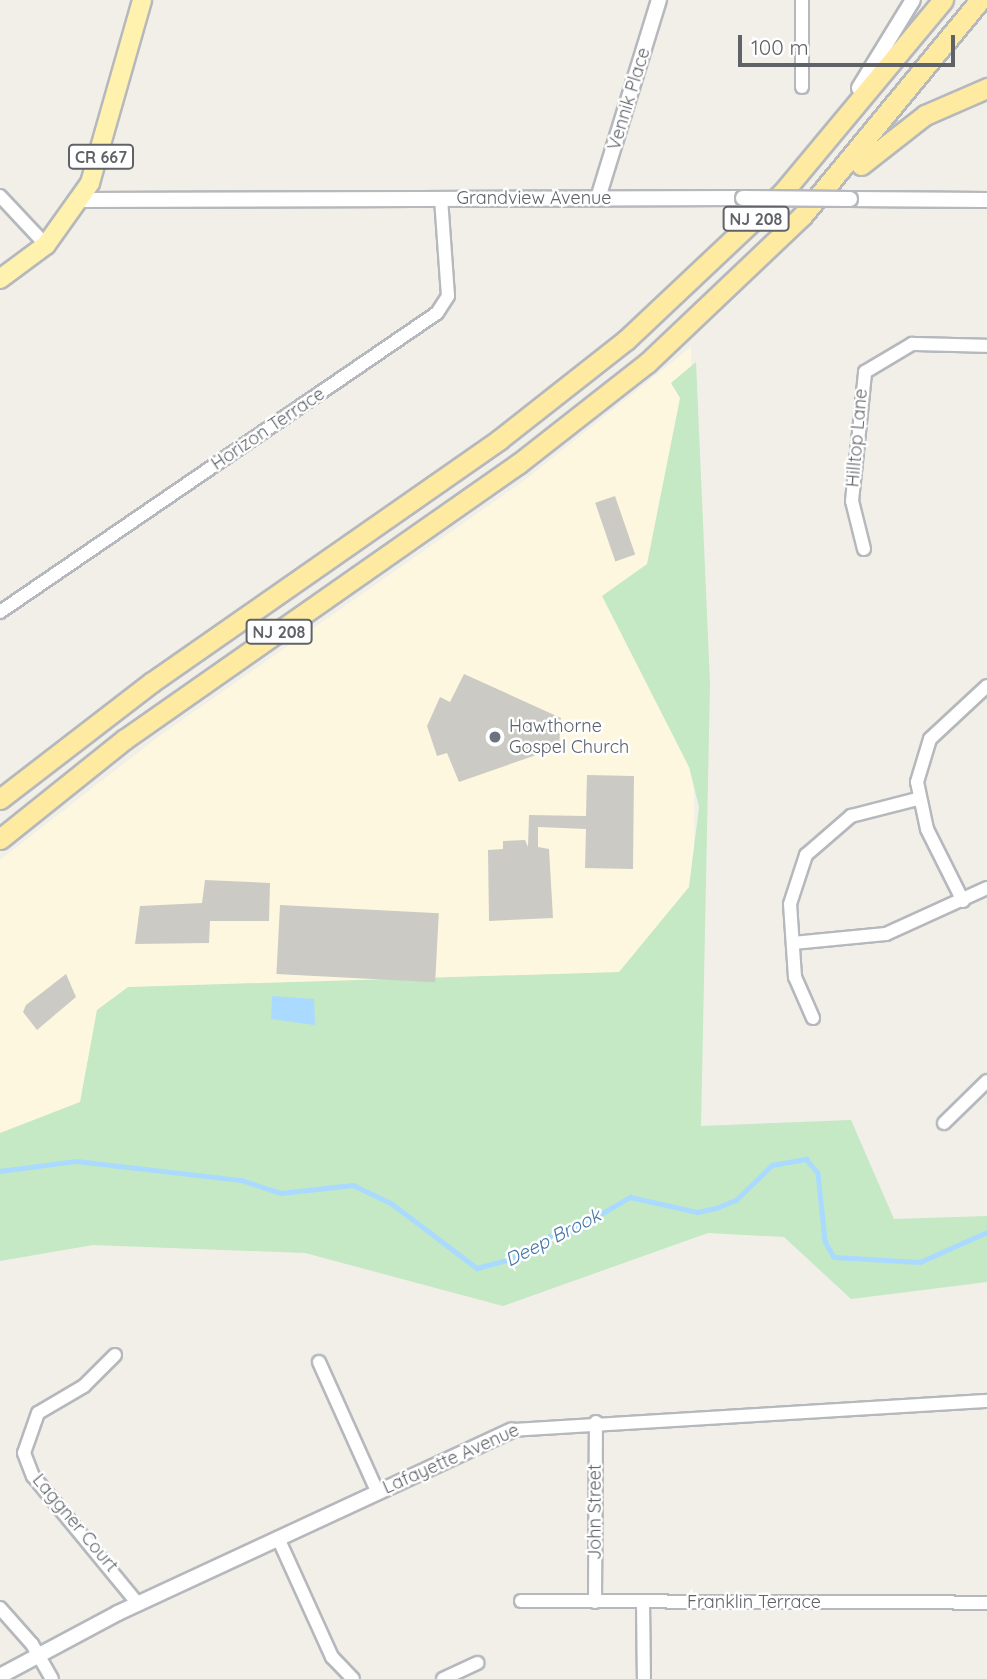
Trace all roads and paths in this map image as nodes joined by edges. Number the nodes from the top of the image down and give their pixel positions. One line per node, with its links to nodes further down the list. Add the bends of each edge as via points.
1 (142, 0): 13 (main road, CR 667, via 103,150)
2 (659, 0): 11 (street, Vennik Place)
3 (802, 0): 7 (street)
4 (913, 0): 9 (street, via 888,47)
5 (943, 0): 9 (highway, NJ 208)
6 (980, 0): 15 (highway, NJ 208)
7 (802, 87)
8 (987, 88): 15 (highway, via 908,126)
9 (783, 192): 22 (highway, NJ 208, via 666,305 541,409 152,682)
10 (0, 196): 16 (street)
11 (598, 198): 12 (street, Grandview Avenue); 14 (street, Grandview Avenue, bridge)
12 (441, 199): 13 (street, Grandview Avenue); 20 (street, Horizon Terrace, via 448,296 438,313)
13 (81, 200): 16 (main road, CR 667)
14 (987, 200)
15 (802, 216): 24 (highway, NJ 208, via 686,329 563,431 125,739)
16 (46, 245): 17 (main road, CR 667)
17 (0, 279)
18 (987, 346): 19 (street, Hilltop Lane, via 912,344 865,372 852,501)
19 (864, 549)
20 (0, 612)
21 (987, 686): 23 (street, via 930,739)
22 (0, 799)
23 (917, 799): 26 (street); 27 (street, via 851,816 806,855 790,894)
24 (0, 839)
25 (987, 888): 26 (street)
26 (963, 901): 27 (street, via 886,934)
27 (793, 943): 28 (street, via 800,999)
28 (813, 1018)
29 (987, 1081): 30 (street)
30 (944, 1123)
31 (115, 1355): 42 (street, Laggner Court, via 84,1386 38,1413 24,1437 24,1453 33,1476)
32 (319, 1362): 36 (street)
33 (987, 1401): 34 (street, Lafayette Avenue)
34 (596, 1422): 35 (street, Lafayette Avenue); 39 (street, John Street)
35 (512, 1430): 36 (street, Lafayette Avenue)
36 (377, 1491): 37 (street, Lafayette Avenue)
37 (278, 1538): 42 (street, Lafayette Avenue); 48 (street, via 332,1657)
38 (521, 1601): 39 (street, Franklin Terrace)
39 (595, 1602): 40 (street, Franklin Terrace)
40 (643, 1602): 41 (street, Franklin Terrace); 50 (street)
41 (987, 1603)
42 (138, 1604): 44 (street, Lafayette Avenue)
43 (0, 1608): 44 (street)
44 (38, 1655): 46 (street, Lafayette Avenue); 47 (street)
45 (477, 1663): 49 (street)
46 (0, 1676)
47 (52, 1679)
48 (353, 1679)
49 (443, 1679)
50 (644, 1679)

